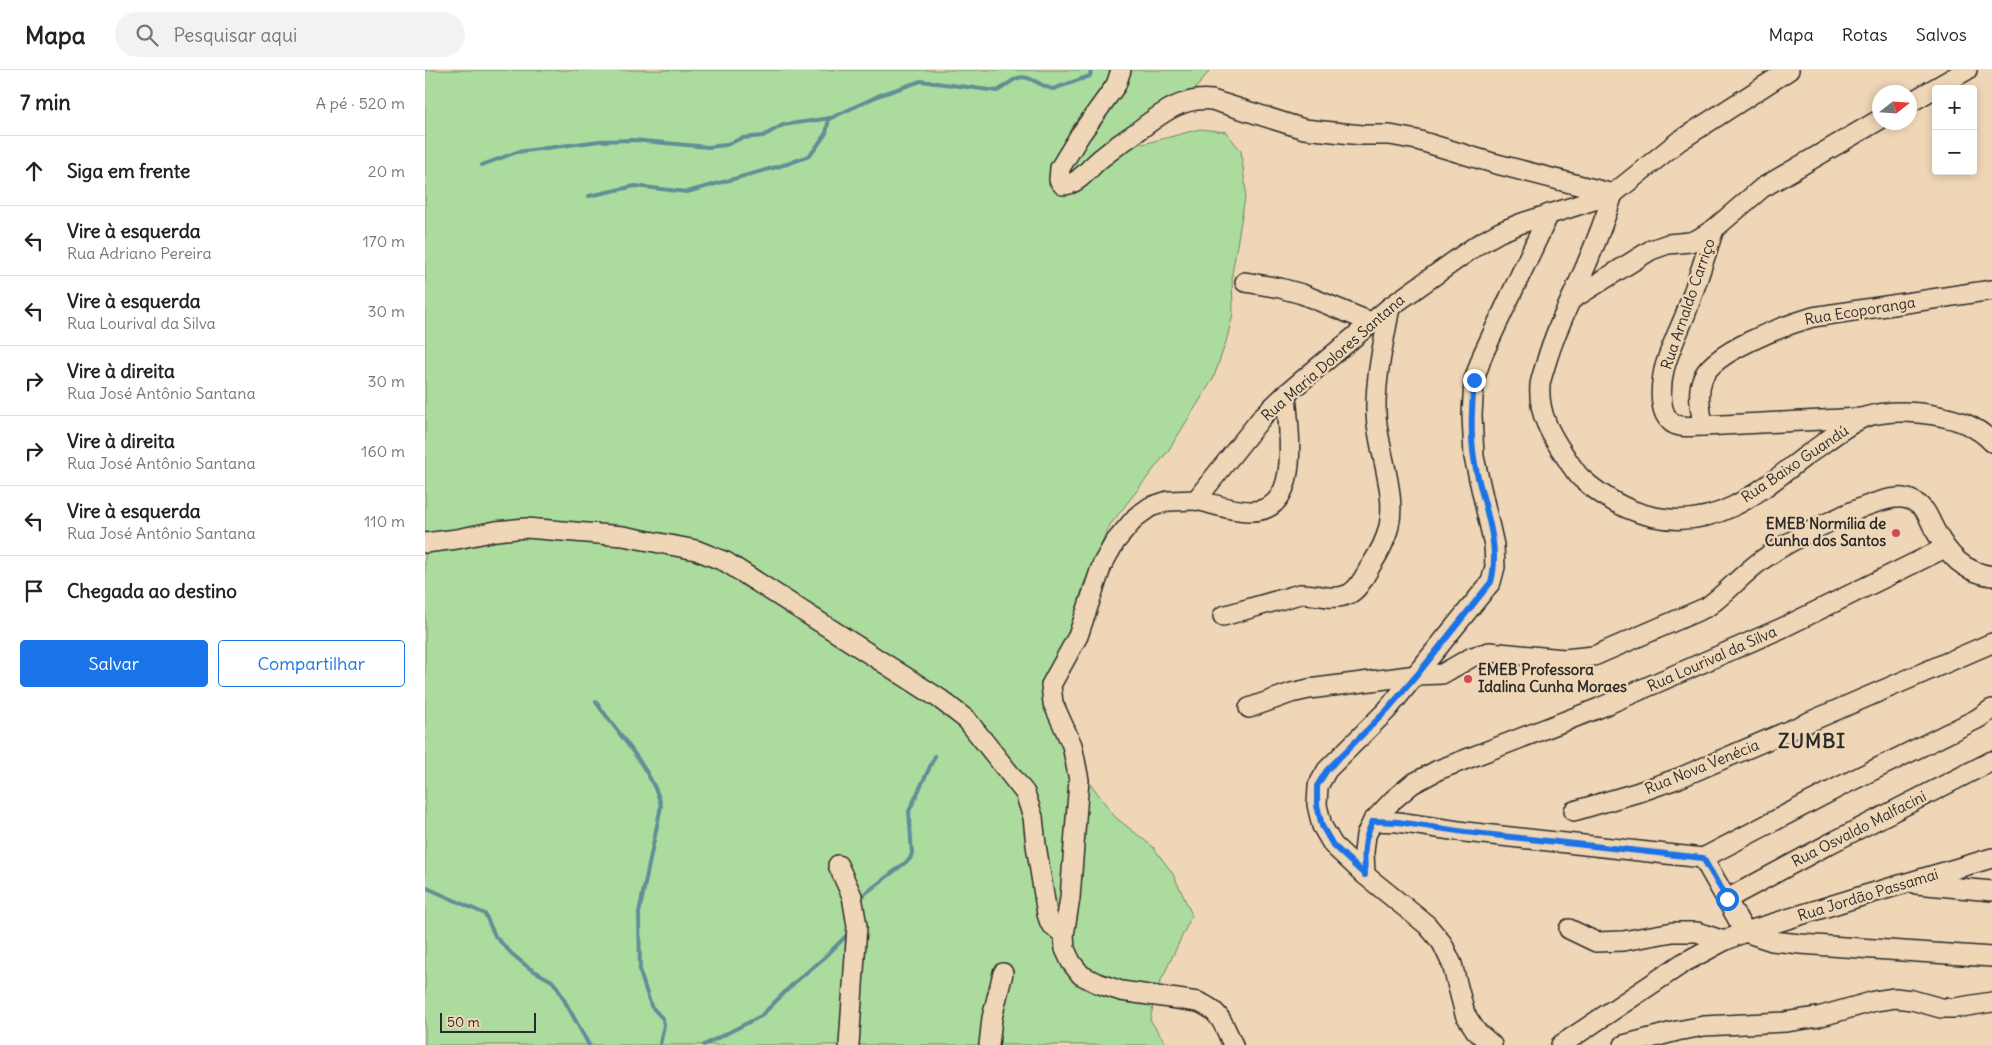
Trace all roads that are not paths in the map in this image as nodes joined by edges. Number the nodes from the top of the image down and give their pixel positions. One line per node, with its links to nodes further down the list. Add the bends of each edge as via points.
1 (1121, 70): 6 (street, via 1116,85 1060,168 1059,180 1063,185 1074,183 1101,158 1160,114 1200,98 1304,129 1417,140)
2 (1789, 70): 6 (street, Rua Maria Dolores Santana, via 1679,141)
3 (1967, 70): 4 (street)
4 (1917, 98)
5 (1872, 124): 8 (street, via 1762,188)
6 (1613, 194): 7 (street, Rua Maria Dolores Santana); 11 (street, Rua Baixo Guandú)
7 (1549, 214): 12 (street, Rua Maria Dolores Santana, via 1477,245); 24 (street, via 1483,354 1474,380 1474,457 1494,545 1495,567 1491,582)
8 (1714, 229): 11 (street, via 1694,241 1651,250); 16 (street, Rua Arnaldo Carriço, via 1664,369 1661,387 1663,405 1671,423)
9 (1245, 282): 13 (street, via 1302,294)
10 (1992, 290): 16 (street, Rua Ecoporanga, via 1813,317 1786,325 1717,360 1707,370 1700,394)
11 (1570, 300): 15 (street, Rua Baixo Guandú, via 1555,334 1540,383 1543,416 1577,474 1598,493 1625,508 1658,519 1709,516 1734,506)
12 (1390, 307): 13 (street, Rua Maria Dolores Santana); 22 (street, via 1376,414 1390,500 1390,526 1381,550 1356,589 1349,594 1333,598 1300,594)
13 (1373, 323): 14 (street, Rua Maria Dolores Santana)
14 (1286, 394): 18 (street, Rua Maria Dolores Santana, via 1263,416); 18 (street, via 1289,473 1280,498 1273,505 1254,511)
15 (1864, 418): 16 (street, Rua Arnaldo Carriço); 17 (street, Rua Baixo Guandú, via 1910,411 1952,418 1984,434)
16 (1703, 426)
17 (1992, 442)
18 (1196, 500): 39 (street, via 1168,501 1150,507 1115,542 1102,565 1078,636 1051,684 1053,703 1072,745 1079,780)
19 (425, 543): 39 (street, via 534,528 623,536 697,550 726,562 940,699 967,720 1016,780 1030,804 1047,914 1050,923)
20 (1945, 548): 21 (street, via 1960,565 1978,574); 24 (street, via 1925,512 1915,502 1903,498 1886,499 1789,543 1761,560 1723,597 1707,607 1594,656 1564,659 1489,652 1442,674); 29 (street, Rua Lourival da Silva, via 1782,628 1599,708 1438,770 1412,784)
21 (1992, 576)
22 (1223, 616)
23 (1992, 643): 28 (street, Rua Nova Venécia, via 1679,778)
24 (1417, 675): 25 (street, via 1309,689); 33 (street, via 1327,770 1317,786 1322,826 1333,845)
25 (1249, 708)
26 (1992, 709): 30 (street)
27 (1992, 761): 36 (street, Rua Osvaldo Malfacini)
28 (1574, 811)
29 (1373, 821): 30 (street); 33 (street, Rua Lourival da Silva, via 1366,835)
30 (1703, 858): 36 (street)
31 (1992, 858): 34 (street, Rua Jordão Passamai)
32 (838, 864): 44 (street, via 852,896 857,926)
33 (1365, 875): 47 (street, via 1427,926 1442,943 1452,964 1465,1014 1476,1031)
34 (1906, 883): 35 (street); 38 (street, Rua Jordão Passamai)
35 (1992, 891)
36 (1727, 899): 38 (street)
37 (1569, 929): 40 (street, via 1596,942 1673,932 1697,932)
38 (1745, 932): 40 (street, Rua Jordão Passamai); 41 (street, via 1772,941 1800,944)
39 (1064, 935): 46 (street, via 1065,949 1081,975 1121,991 1198,1002 1215,1010)
40 (1724, 941): 48 (street, Rua Jordão Passamai, via 1683,963)
41 (1992, 957)
42 (1003, 973): 45 (street)
43 (1992, 1002): 49 (street, via 1941,1008 1895,998 1875,1000 1785,1022 1704,1026)
44 (849, 1045)
45 (989, 1045)
46 (1233, 1045)
47 (1492, 1045)
48 (1561, 1045)
49 (1624, 1045)

